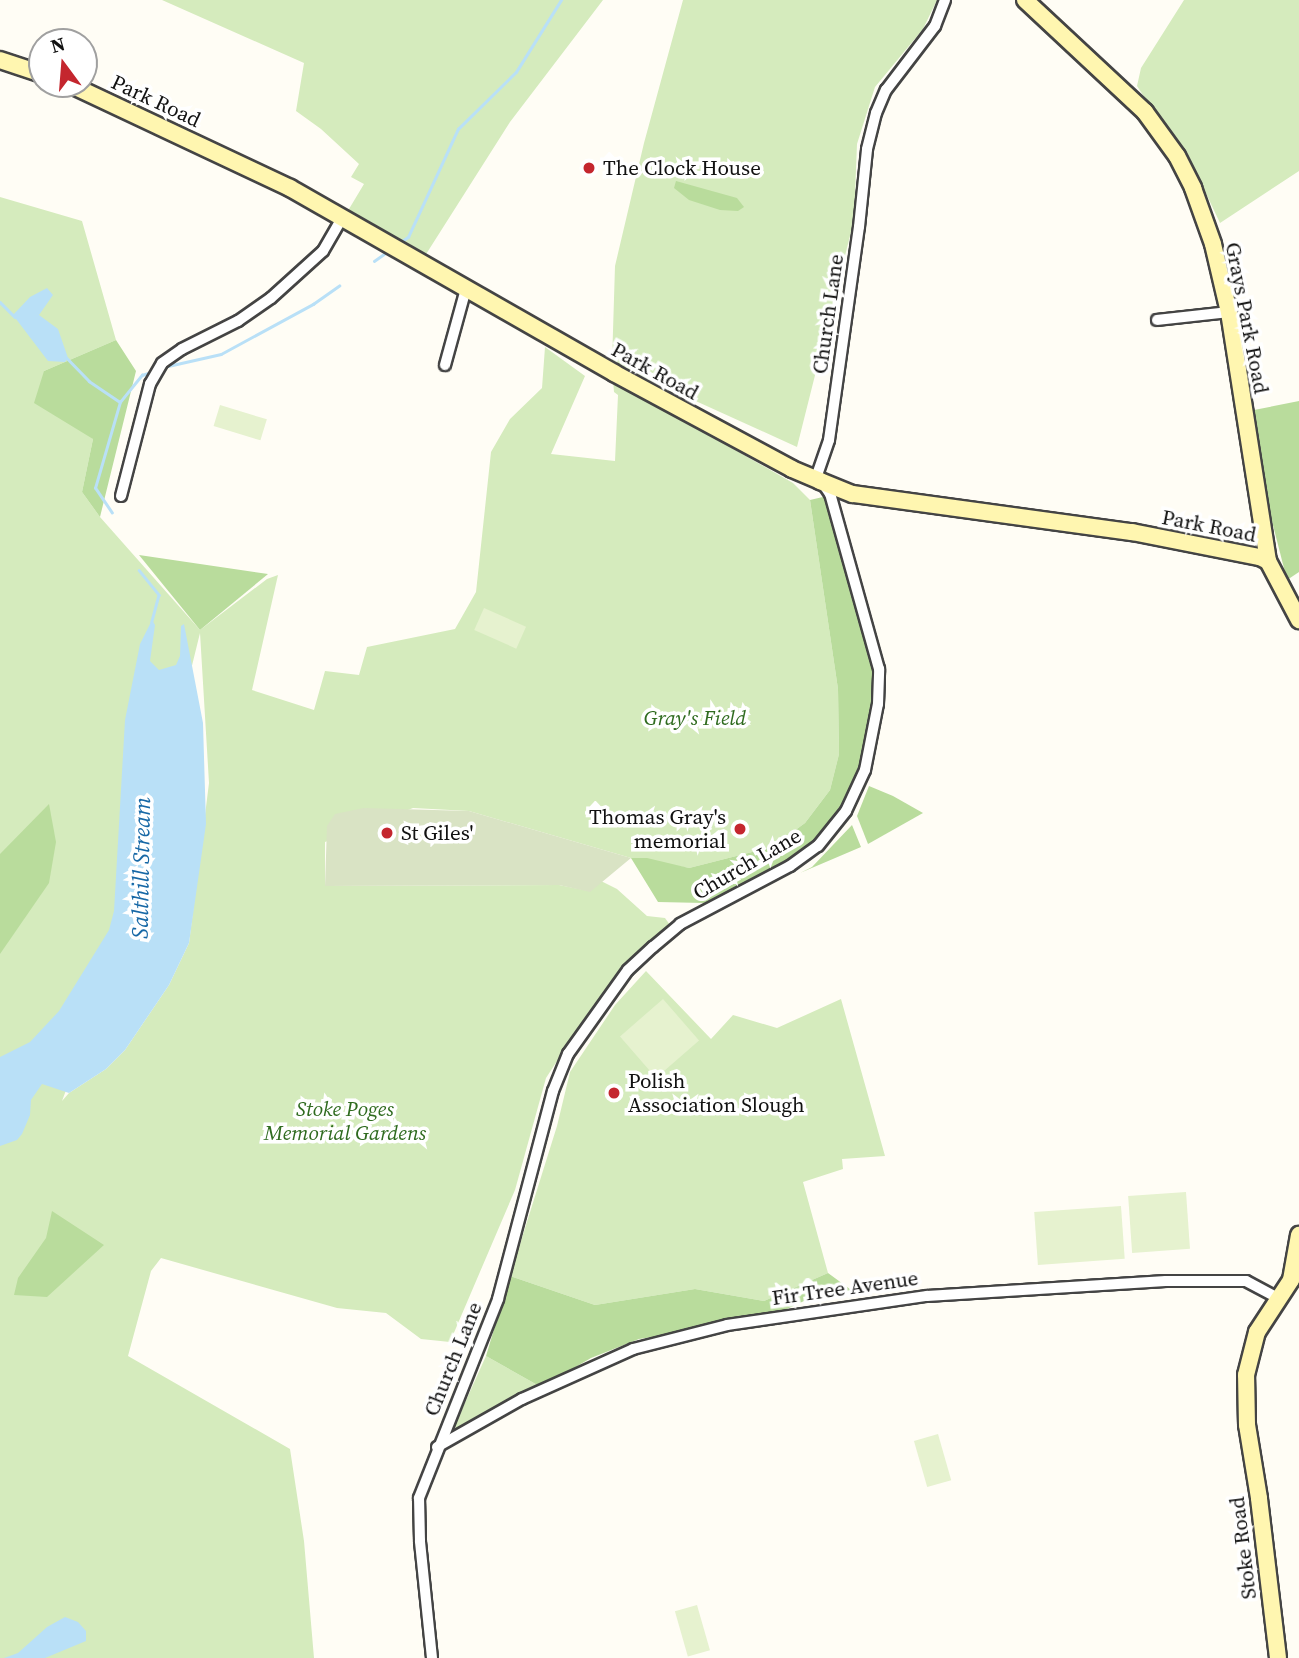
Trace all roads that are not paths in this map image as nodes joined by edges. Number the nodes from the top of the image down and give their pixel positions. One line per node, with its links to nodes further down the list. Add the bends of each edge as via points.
1 (945, 0): 11 (street, Church Lane, via 935,26 886,90 876,113 867,149 830,440 817,475)
2 (1025, 0): 8 (main road, Grays Park Road, via 1145,112 1177,156 1213,244)
3 (0, 61): 4 (main road)
4 (28, 70)
5 (98, 98): 6 (main road, Park Road)
6 (343, 217): 7 (main road, Park Road); 12 (street, via 323,251 271,298 162,363 150,384)
7 (466, 289): 10 (street); 11 (main road, Park Road, via 626,380)
8 (1229, 312): 9 (street); 13 (main road, Grays Park Road)
9 (1157, 320)
10 (445, 365)
11 (820, 481): 13 (main road, Park Road, via 853,494 1132,532); 17 (street, Church Lane, via 830,494 879,669 878,704 865,770 846,811 818,846 790,866 680,924 628,970 568,1054 553,1091 498,1299)
12 (121, 496)
13 (1268, 561): 14 (main road, Grays Park Road)
14 (1299, 620)
15 (1299, 1235): 16 (main road, Stoke Road, via 1291,1280)
16 (1280, 1298): 17 (street, Fir Tree Avenue, via 1246,1281 1166,1282 927,1296 727,1325 633,1349 522,1399); 19 (main road, Stoke Road, via 1257,1332 1246,1374 1247,1425)
17 (438, 1447): 18 (street, Church Lane, via 419,1498)
18 (432, 1658)
19 (1278, 1658)

